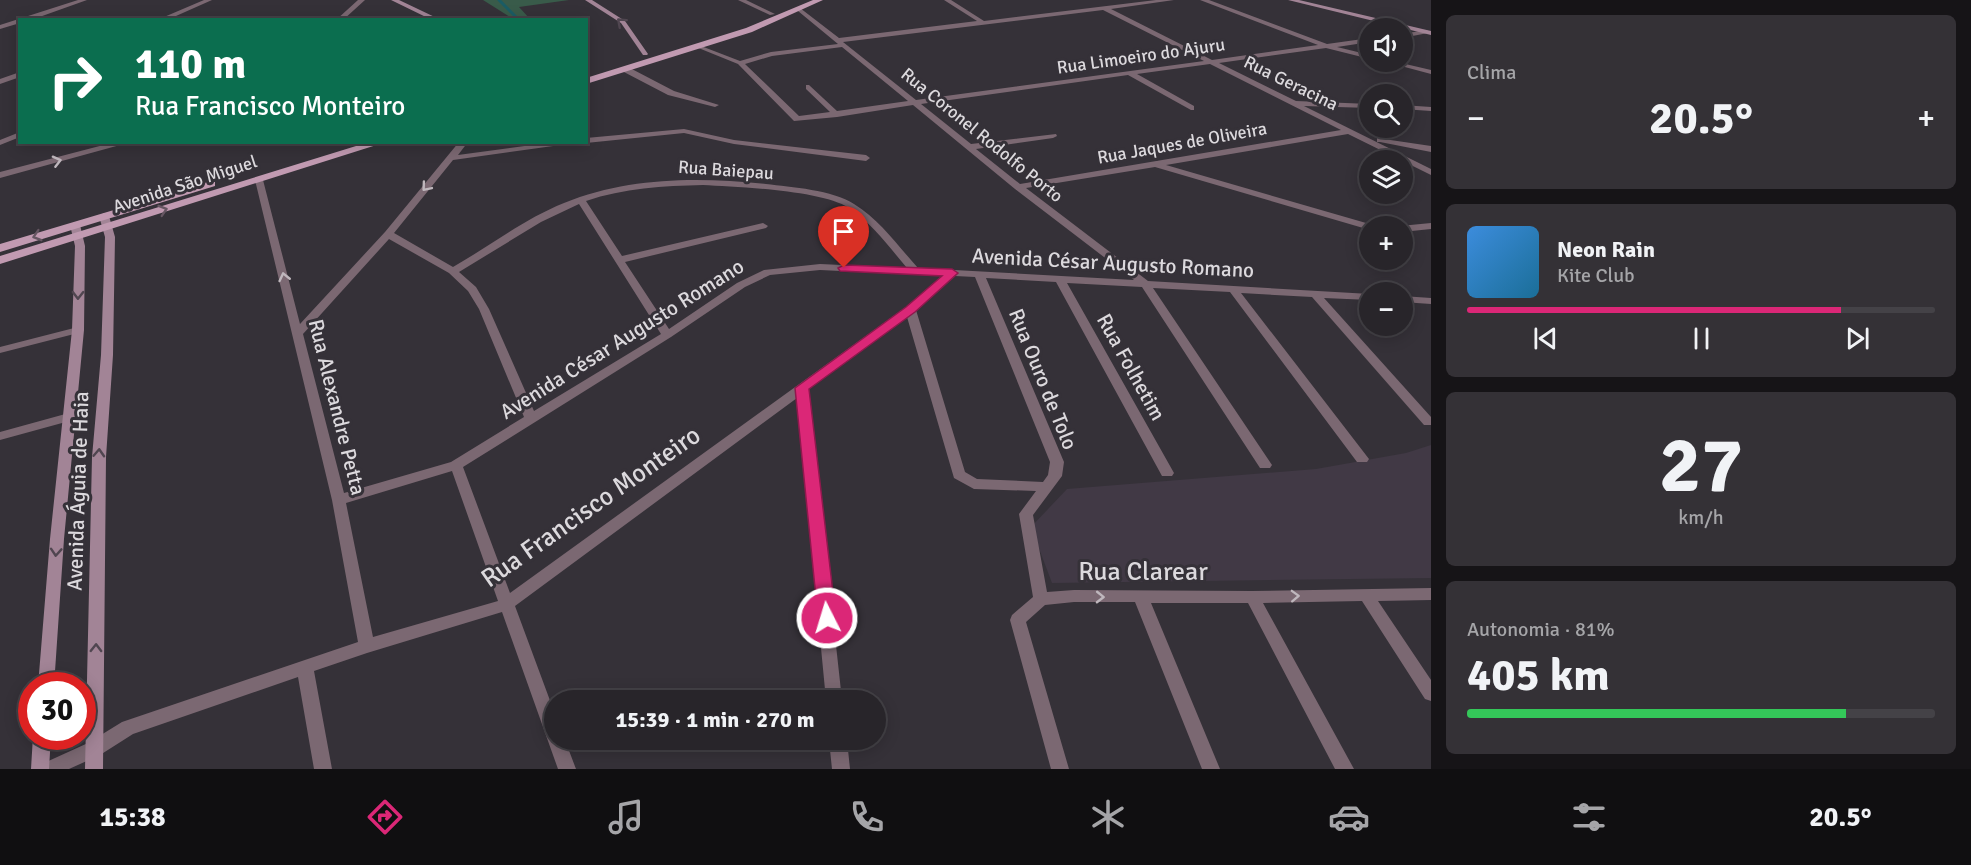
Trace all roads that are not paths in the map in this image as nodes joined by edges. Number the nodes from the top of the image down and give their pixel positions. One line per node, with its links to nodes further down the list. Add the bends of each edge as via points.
1 (84, 0): 16 (street)
2 (209, 0): 14 (street)
3 (362, 0): 19 (street)
4 (394, 0): 20 (main road)
5 (588, 0): 30 (main road, one-way to 5, via 623,22)
6 (741, 0): 15 (street)
7 (819, 0): 12 (main road)
8 (947, 0): 22 (street)
9 (1171, 0): 13 (street)
10 (1203, 0): 28 (street)
11 (1291, 0): 24 (main road)
12 (800, 5): 15 (main road); 27 (street, Rua Coronel Rodolfo Porto); 29 (main road, via 771,22)
13 (1104, 8): 22 (street); 32 (street, Rua Geracina)
14 (176, 13): 17 (street); 18 (street)
15 (772, 14): 30 (main road)
16 (27, 18)
17 (165, 18)
18 (171, 18)
19 (341, 18)
20 (434, 18)
21 (18, 21): 23 (street)
22 (984, 23): 27 (street)
23 (0, 27)
24 (1429, 33): 25 (street)
25 (1413, 35)
26 (1359, 42): 28 (street, Rua Limoeiro do Ajuru)
27 (842, 43): 33 (street); 44 (street, Rua Coronel Rodolfo Porto)
28 (1326, 46): 31 (street); 32 (street, Rua Limoeiro do Ajuru)
29 (699, 47): 33 (street); 34 (main road)
30 (645, 54): 34 (main road); 36 (main road)
31 (1359, 54)
32 (1210, 62): 38 (street, Rua Limoeiro do Ajuru); 43 (street, Rua Geracina)
33 (740, 63): 50 (street, Rua Limoeiro do Ajuru, via 797,120)
34 (630, 68): 40 (main road); 45 (street, via 671,93)
35 (1413, 68): 37 (street)
36 (588, 71)
37 (1431, 72)
38 (1129, 73): 44 (street, Rua Limoeiro do Ajuru); 47 (street)
39 (18, 75): 41 (street)
40 (588, 80)
41 (0, 82)
42 (809, 87): 50 (street)
43 (1292, 102): 46 (street); 51 (street, Rua Geracina)
44 (916, 103): 50 (street, Rua Limoeiro do Ajuru); 64 (street, Rua Coronel Rodolfo Porto)
45 (715, 105)
46 (1359, 105)
47 (1191, 108)
48 (1413, 108): 49 (street)
49 (1431, 109)
50 (837, 115)
51 (1350, 131): 53 (street, Rua Geracina); 68 (street, Rua Jaques de Oliveira)
52 (18, 135): 58 (street)
53 (1359, 135)
54 (1053, 136): 64 (street)
55 (1366, 138): 69 (street, Rua Geracina)
56 (1370, 138): 65 (street)
57 (588, 141): 67 (street, via 684,131 734,142)
58 (0, 143)
59 (120, 144): 70 (street, one-way to 59)
60 (346, 144): 74 (main road, Avenida São Miguel)
61 (375, 144): 71 (main road, Avenida São Miguel)
62 (462, 144): 66 (street)
63 (562, 144): 66 (street)
64 (970, 147): 72 (street, Rua Coronel Rodolfo Porto)
65 (1431, 149)
66 (451, 158): 80 (street, one-way to 80)
67 (866, 158)
68 (1154, 164): 72 (street, Rua Jaques de Oliveira); 75 (street)
69 (1431, 171)
70 (0, 176)
71 (260, 180): 74 (main road, Avenida São Miguel, one-way to 71); 97 (street, Rua Alexandre Petta, one-way to 71)
72 (1018, 187): 89 (street, Rua Coronel Rodolfo Porto)
73 (581, 200): 83 (street); 84 (street, Rua Baiepau); 85 (street, Rua Baiepau, via 630,188 683,182 826,196 854,206)
74 (105, 222): 79 (main road, Avenida São Miguel); 120 (main road, Avenida Águia de Haia, one-way to 74, via 99,456 108,331 110,237)
75 (1359, 224)
76 (763, 226): 83 (street)
77 (1431, 226): 78 (street)
78 (1413, 228)
79 (76, 231): 81 (main road, Avenida São Miguel, one-way to 81); 82 (main road, Avenida São Miguel); 96 (main road, Avenida Águia de Haia, one-way to 96)
80 (388, 234): 84 (street); 97 (street)
81 (0, 248)
82 (0, 260)
83 (619, 260): 98 (street)
84 (453, 271): 102 (street, via 472,289 484,309)
85 (915, 271): 86 (street, Avenida César Augusto Romano); 98 (street, Avenida César Augusto Romano, via 820,267 768,272 741,285)
86 (952, 273): 87 (street, Avenida César Augusto Romano); 95 (street, Rua Francisco Monteiro)
87 (979, 274): 88 (street, Avenida César Augusto Romano); 109 (street, Rua Ouro de Tolo, via 1058,462 1055,476)
88 (1060, 279): 89 (street, Avenida César Augusto Romano); 108 (street, Rua Folhetim)
89 (1145, 284): 90 (street, Avenida César Augusto Romano); 107 (street, Rua Coronel Rodolfo Porto)
90 (1233, 289): 91 (street, Avenida César Augusto Romano); 105 (street)
91 (1315, 294): 92 (street, Avenida César Augusto Romano); 103 (street)
92 (1359, 296)
93 (1413, 300): 94 (street)
94 (1431, 301)
95 (910, 309): 100 (street, Rua Francisco Monteiro); 109 (street, via 958,475 974,484)
96 (78, 330): 99 (street); 101 (main road, Avenida Águia de Haia)
97 (297, 334): 110 (street, Rua Alexandre Petta)
98 (667, 335): 102 (street, Avenida César Augusto Romano)
99 (0, 350)
100 (802, 388): 116 (street, Rua Francisco Monteiro); 121 (street)
101 (69, 417): 104 (street); 119 (main road, Avenida Águia de Haia, one-way to 119)
102 (531, 418): 106 (street, Avenida César Augusto Romano)
103 (1428, 422)
104 (0, 436)
105 (1362, 459)
106 (456, 465): 110 (street, Avenida César Augusto Romano); 116 (street)
107 (1265, 465)
108 (1167, 473)
109 (1046, 487): 115 (street, Rua Ouro de Tolo, via 1026,514)
110 (339, 500): 117 (street, Rua Alexandre Petta)
111 (1365, 594): 112 (street, Rua Clarear); 114 (street, Rua Clarear, one-way to 111); 122 (street)
112 (1431, 594)
113 (1141, 597): 114 (street, Rua Clarear); 115 (street, Rua Clarear, one-way to 113); 137 (street)
114 (1252, 597): 138 (street)
115 (1041, 599): 136 (street, via 1018,620)
116 (505, 605): 117 (street, Rua Francisco Monteiro); 123 (street)
117 (367, 646): 118 (street, Rua Francisco Monteiro)
118 (305, 666): 124 (street, Rua Francisco Monteiro, via 128,728); 133 (street)
119 (47, 672)
120 (95, 672)
121 (833, 690)
122 (1431, 694)
123 (544, 707)
124 (96, 748)
125 (41, 750): 130 (main road)
126 (92, 750): 131 (street, Rua Francisco Monteiro)
127 (94, 750): 132 (main road, Avenida Águia de Haia)
128 (560, 750): 134 (street)
129 (839, 750): 135 (street)
130 (40, 769)
131 (50, 769)
132 (94, 769)
133 (323, 769)
134 (567, 769)
135 (841, 769)
136 (1060, 769)
137 (1211, 769)
138 (1345, 769)

